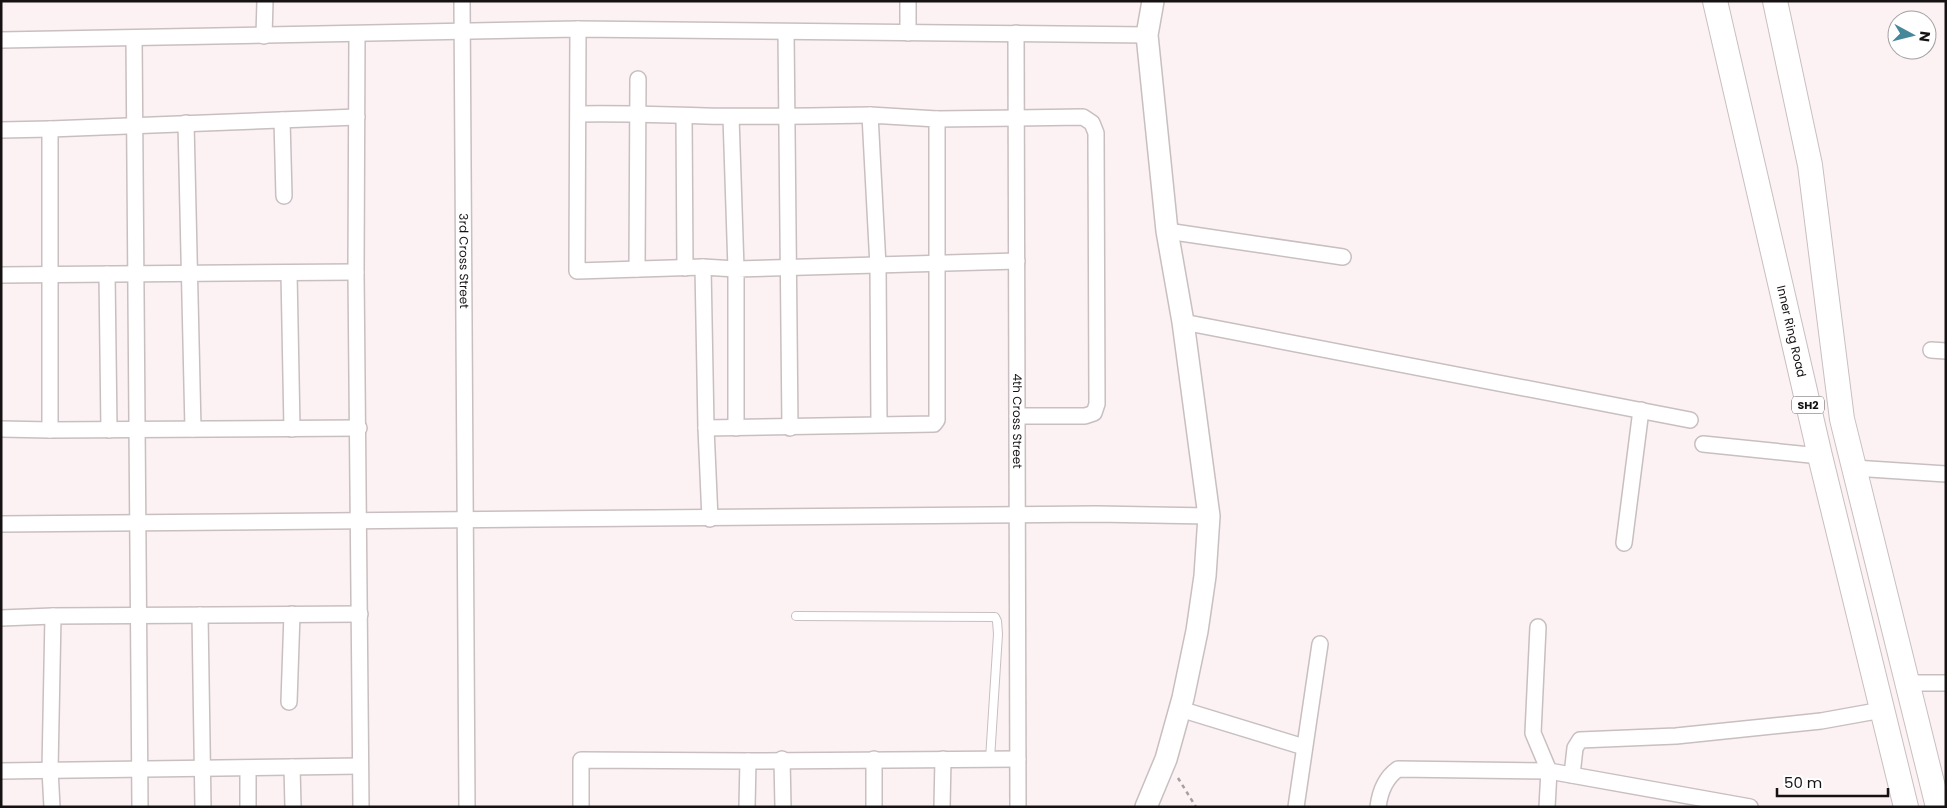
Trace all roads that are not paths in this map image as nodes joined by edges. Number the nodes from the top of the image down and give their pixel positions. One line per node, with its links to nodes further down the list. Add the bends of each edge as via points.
1 (265, 1): 14 (street)
2 (462, 1): 8 (street, 3rd Cross Street)
3 (908, 1): 10 (street)
4 (1153, 1): 13 (street)
5 (1715, 1): 66 (main road, Inner Ring Road / SH2)
6 (1775, 1): 67 (main road, SH2, via 1810,165 1842,419)
7 (578, 29): 8 (street); 9 (street); 19 (street)
8 (462, 31): 12 (street); 72 (street, 3rd Cross Street)
9 (786, 32): 10 (street); 24 (street)
10 (908, 33): 11 (street)
11 (1016, 33): 13 (street); 25 (street, 4th Cross Street)
12 (357, 35): 14 (street); 23 (street)
13 (1147, 35): 33 (street)
14 (264, 36): 15 (street)
15 (134, 38): 16 (street); 29 (street)
16 (1, 40)
17 (638, 79): 18 (street)
18 (638, 112): 19 (street); 21 (street); 40 (street)
19 (578, 114): 40 (street, via 577,271)
20 (870, 115): 24 (street); 26 (street); 37 (street)
21 (684, 116): 22 (street); 39 (street)
22 (731, 116): 24 (street); 41 (street)
23 (357, 117): 27 (street); 43 (street)
24 (788, 117): 42 (street)
25 (1016, 117): 26 (street); 35 (street, 4th Cross Street); 52 (street, via 1083,117 1092,123 1096,133 1097,404 1094,413 1085,416)
26 (937, 119): 36 (street)
27 (282, 120): 28 (street); 32 (street)
28 (186, 123): 29 (street); 48 (street)
29 (135, 124): 30 (street); 47 (street)
30 (50, 128): 31 (street); 45 (street)
31 (1, 130)
32 (284, 196)
33 (1167, 231): 34 (street); 50 (street)
34 (1343, 257)
35 (1016, 261): 36 (street); 52 (street, 4th Cross Street)
36 (937, 263): 37 (street); 54 (street, via 937,420 934,424)
37 (878, 266): 42 (street); 54 (street)
38 (703, 267): 39 (street); 41 (street); 56 (street)
39 (685, 268): 40 (street)
40 (637, 269)
41 (736, 269): 42 (street); 57 (street)
42 (790, 269): 58 (street)
43 (356, 272): 44 (street); 55 (street)
44 (290, 273): 48 (street); 61 (street)
45 (50, 274): 46 (street); 49 (street); 62 (street)
46 (108, 274): 47 (street); 63 (street)
47 (136, 274): 48 (street); 64 (street)
48 (189, 274): 60 (street)
49 (1, 275)
50 (1183, 322): 51 (street); 69 (street)
51 (1640, 410): 53 (street); 76 (street)
52 (1017, 416): 70 (street, 4th Cross Street)
53 (1690, 420)
54 (879, 425): 58 (street)
55 (359, 428): 61 (street); 74 (street)
56 (706, 428): 57 (street); 71 (street)
57 (736, 428): 58 (street)
58 (790, 428)
59 (1, 429): 62 (street)
60 (193, 429): 61 (street); 64 (street)
61 (292, 429)
62 (50, 430): 63 (street)
63 (109, 430): 64 (street)
64 (137, 430): 73 (street)
65 (1703, 444): 66 (street)
66 (1820, 456): 90 (main road, Inner Ring Road / SH2)
67 (1854, 468): 68 (street); 86 (main road, SH2)
68 (1946, 474)
69 (1209, 516): 70 (street, via 1096,514); 89 (street, via 1197,631)
70 (1017, 517): 71 (street); 96 (street, 4th Cross Street)
71 (710, 519): 72 (street)
72 (466, 521): 74 (street); 113 (street, 3rd Cross Street)
73 (138, 522): 74 (street); 75 (street); 81 (street)
74 (359, 522): 78 (street)
75 (1, 524)
76 (1624, 543)
77 (292, 614): 78 (street); 79 (street); 88 (street)
78 (360, 614): 98 (street)
79 (200, 615): 81 (street); 100 (street)
80 (53, 616): 81 (street); 83 (street); 103 (street)
81 (138, 616): 102 (street)
82 (796, 616): 95 (lane, via 994,616 998,627)
83 (1, 618)
84 (1538, 627): 105 (street, via 1533,732)
85 (1320, 644): 91 (street)
86 (1908, 683): 87 (street); 126 (main road, SH2)
87 (1946, 683)
88 (289, 702)
89 (1180, 709): 91 (street); 120 (street, via 1166,759)
90 (1882, 710): 106 (street, via 1821,722 1676,736 1580,740 1575,748); 125 (main road, Inner Ring Road / SH2)
91 (1304, 747): 121 (street)
92 (782, 759): 93 (street); 97 (street); 116 (street)
93 (874, 759): 94 (street); 117 (street)
94 (943, 759): 95 (street); 118 (street)
95 (990, 759): 96 (street)
96 (1018, 759): 119 (street, 4th Cross Street)
97 (748, 761): 114 (street, via 581,760); 115 (street)
98 (360, 766): 99 (street); 112 (street)
99 (292, 767): 101 (street); 111 (street)
100 (203, 768): 101 (street); 102 (street); 109 (street)
101 (248, 768): 110 (street)
102 (140, 769): 103 (street); 108 (street)
103 (50, 770): 104 (street); 107 (street)
104 (1, 771)
105 (1548, 771): 106 (street); 122 (street, via 1398,768 1389,775); 123 (street)
106 (1572, 775): 124 (street)
107 (52, 807)
108 (140, 807)
109 (203, 807)
110 (248, 807)
111 (293, 807)
112 (361, 807)
113 (468, 807)
114 (581, 807)
115 (747, 807)
116 (783, 807)
117 (874, 807)
118 (942, 807)
119 (1018, 807)
120 (1146, 807)
121 (1296, 807)
122 (1378, 807)
123 (1547, 807)
124 (1750, 807)
125 (1906, 807)
126 (1938, 807)

